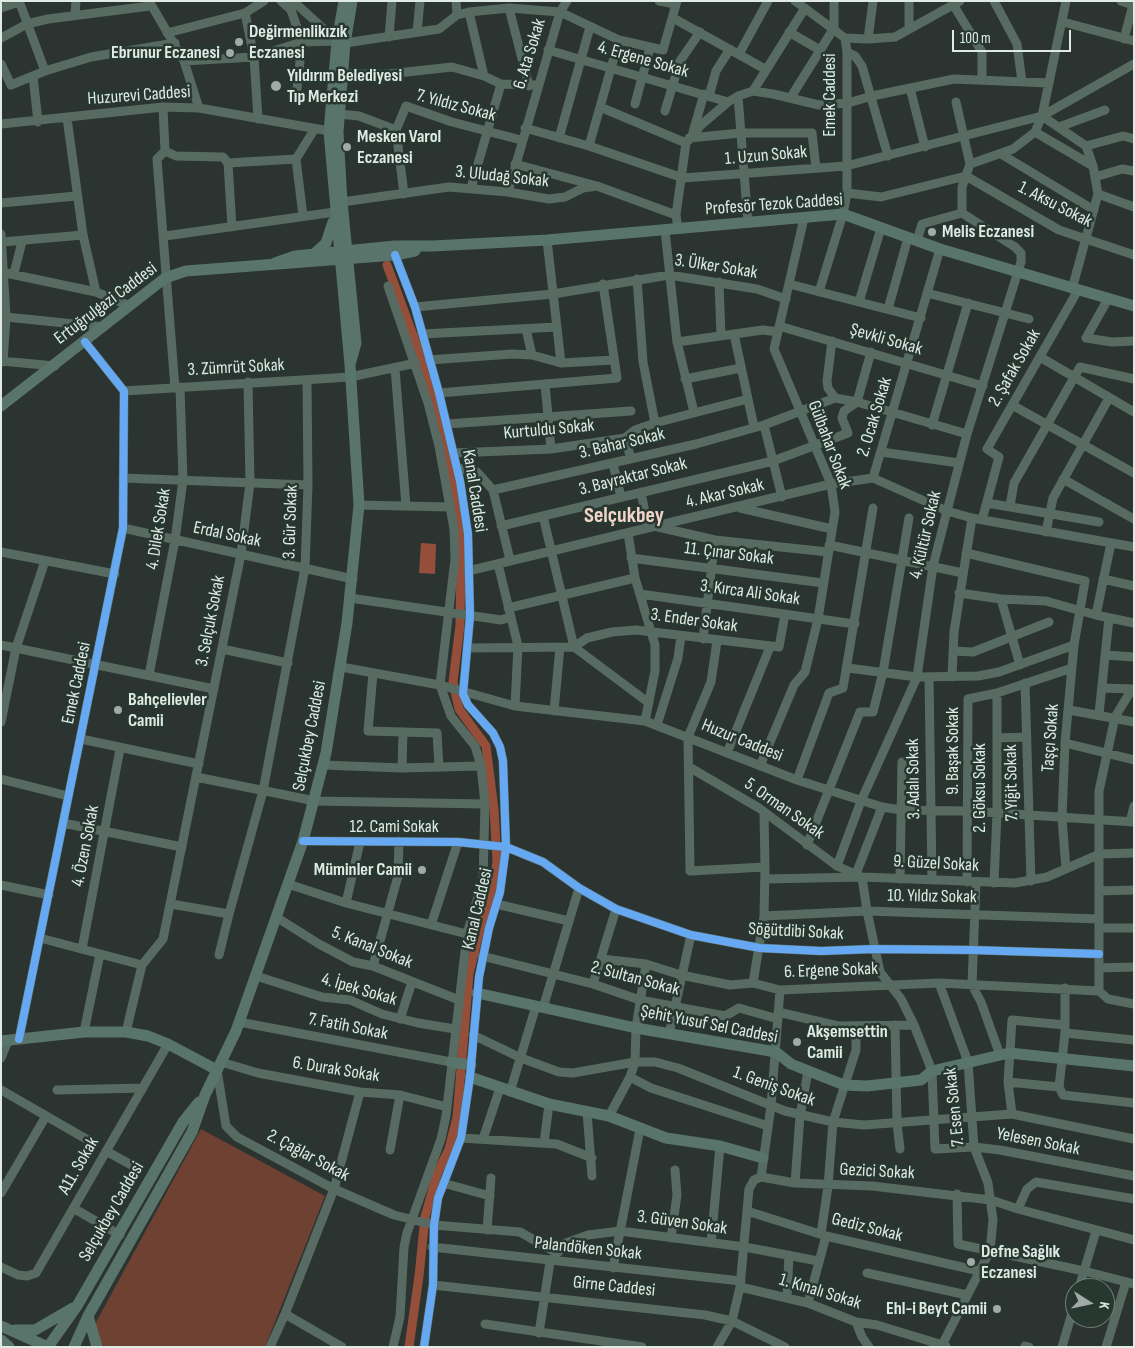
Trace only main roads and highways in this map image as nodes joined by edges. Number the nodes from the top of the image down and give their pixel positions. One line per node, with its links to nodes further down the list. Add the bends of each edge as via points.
1 (344, 1): 3 (main road)
2 (352, 1): 3 (main road)
3 (341, 42): 4 (main road); 4 (main road, via 339,114)
4 (333, 132): 5 (main road); 8 (main road, via 342,202)
5 (335, 212): 7 (main road, via 329,237 322,249); 8 (main road)
6 (433, 246): 8 (main road, via 395,246); 8 (main road, via 395,255); 10 (main road, Profesör Tezok Caddesi, via 548,240 843,214 940,249)
7 (314, 254): 8 (main road, Ertuğrulgazi Caddesi); 9 (main road, Ertuğrulgazi Caddesi)
8 (344, 255): 9 (main road, Ertuğrulgazi Caddesi, via 293,264); 15 (main road, Selçukbey Caddesi, via 356,343 350,378 359,505 353,579 340,667 323,765 303,842 239,1022)
9 (275, 263): 11 (main road, Ertuğrulgazi Caddesi, via 186,271 165,278)
10 (1134, 306)
11 (1, 406)
12 (477, 993): 16 (main road, Şehit Yusuf Sel Caddesi, via 636,1028 776,1052 791,1064 844,1085 921,1080 932,1071 1005,1054)
13 (9, 1040): 15 (main road, via 84,1032 126,1032 148,1036)
14 (451, 1062): 18 (main road, via 505,1090 549,1104 609,1116 666,1138 720,1146)
15 (219, 1066): 17 (main road, Selçukbey Caddesi)
16 (1134, 1066)
17 (205, 1095): 19 (main road, Selçukbey Caddesi, via 183,1122); 20 (main road, Selçukbey Caddesi, via 192,1132)
18 (763, 1158)
19 (77, 1306): 21 (main road, via 35,1330); 25 (main road, Selçukbey Caddesi)
20 (88, 1316): 27 (main road, Selçukbey Caddesi); 28 (main road)
21 (4, 1328): 25 (main road)
22 (1, 1340): 23 (main road); 24 (main road)
23 (3, 1347)
24 (9, 1347)
25 (48, 1347): 26 (main road)
26 (54, 1347)
27 (74, 1347)
28 (98, 1347)

